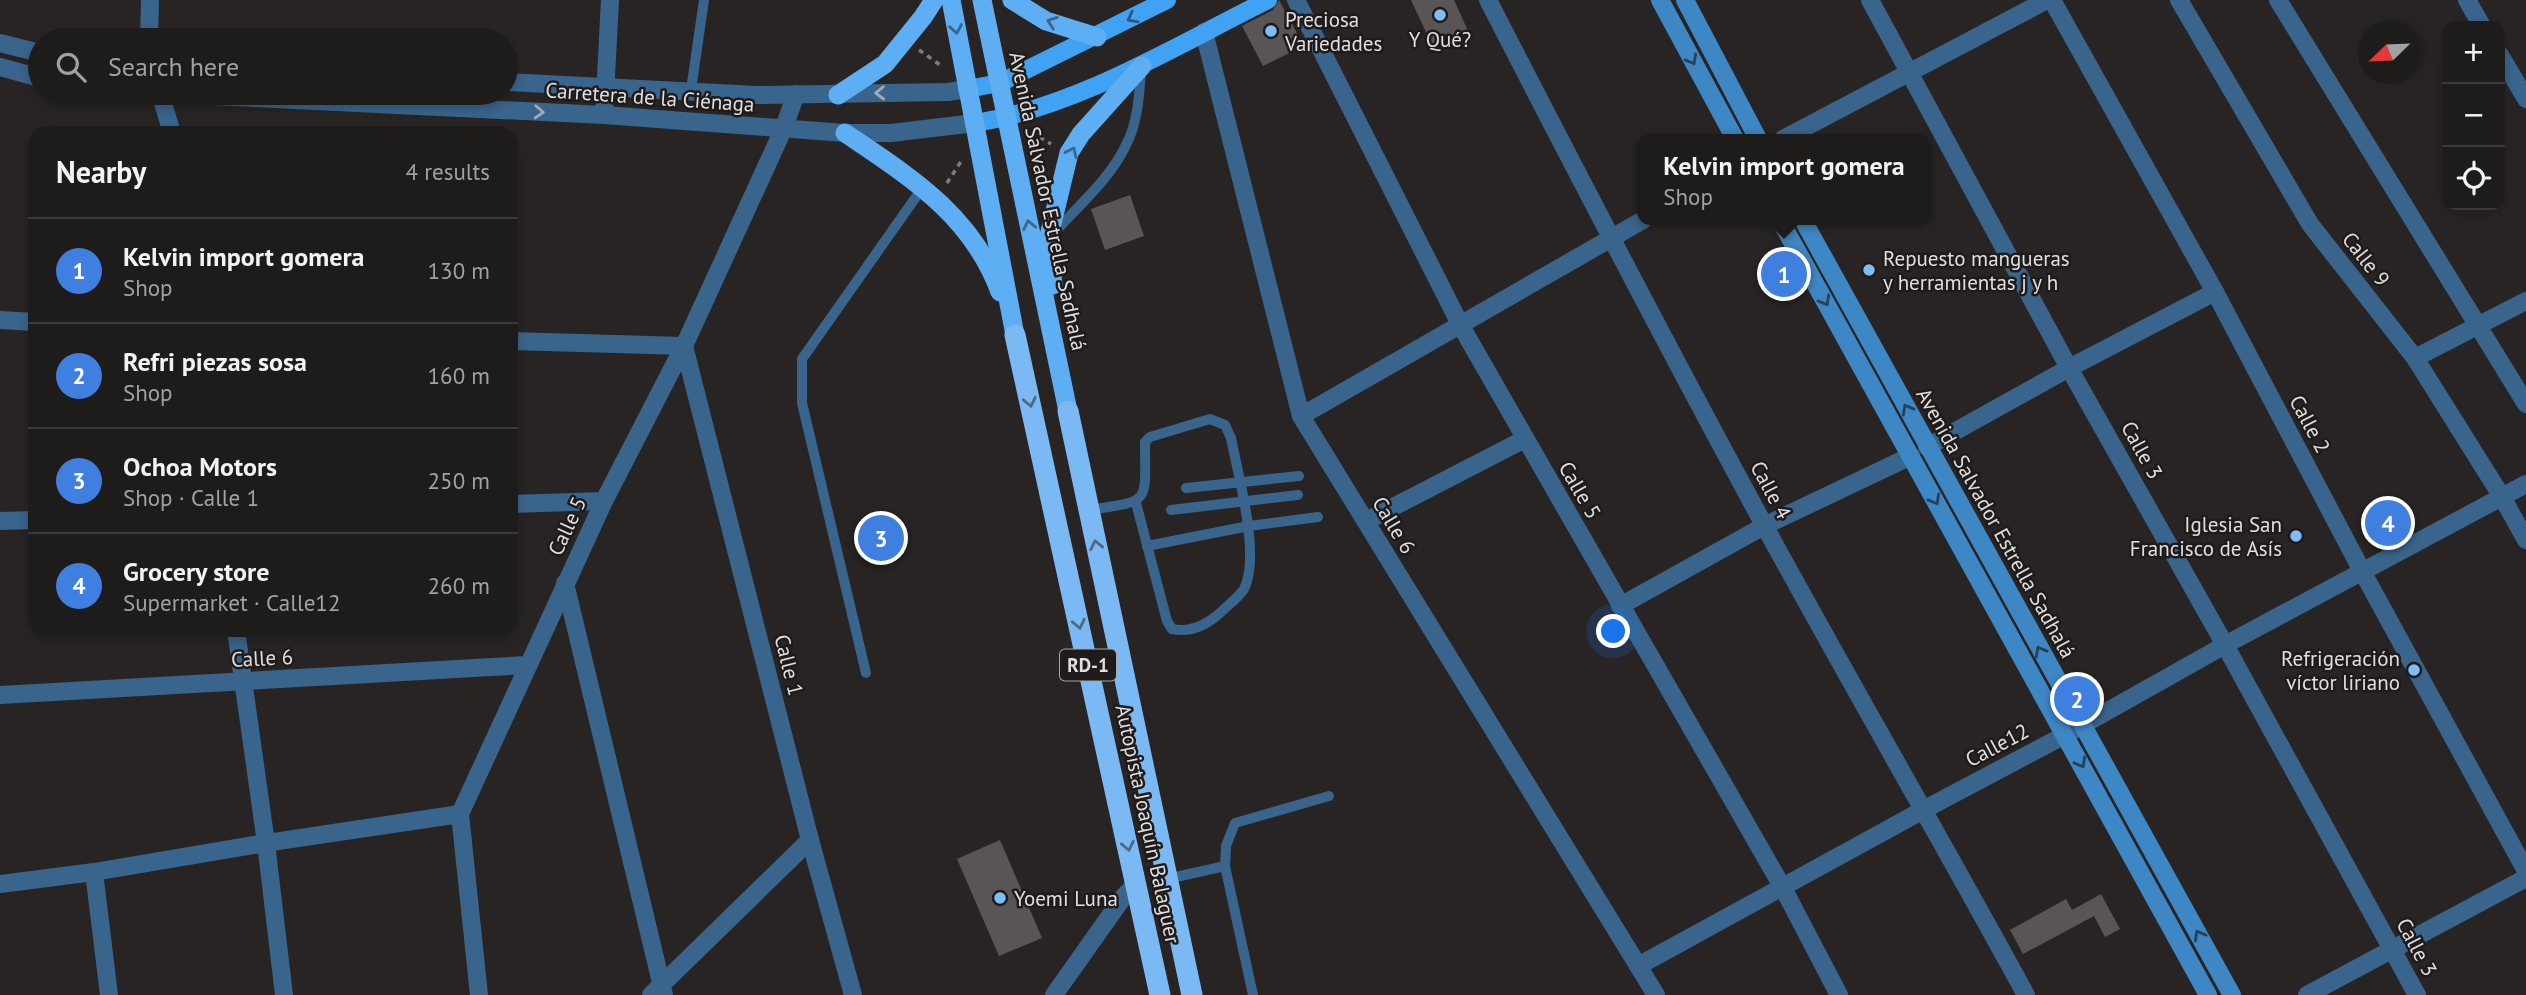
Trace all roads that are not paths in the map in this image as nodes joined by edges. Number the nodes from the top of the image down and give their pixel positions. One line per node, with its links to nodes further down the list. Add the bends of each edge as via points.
1 (150, 0): 20 (street)
2 (610, 0): 32 (street)
3 (704, 0): 34 (lane)
4 (934, 0): 36 (highway, via 885,64)
5 (951, 0): 33 (highway, one-way to 33)
6 (982, 0): 31 (highway, Avenida Salvador Estrella Sadhalá)
7 (1012, 0): 22 (highway, one-way to 7, via 1046,21)
8 (1167, 0): 22 (main road, one-way to 22)
9 (1268, 0): 21 (main road)
10 (1296, 0): 59 (street, Calle 5)
11 (1488, 0): 53 (street, Calle 4)
12 (1660, 0): 46 (main road, one-way to 46)
13 (1685, 0): 47 (main road)
14 (1870, 0): 28 (street, Calle 3)
15 (2050, 0): 28 (street); 55 (street, Calle 2)
16 (2179, 0): 64 (street, Calle 9, via 2310,224)
17 (2278, 0): 60 (street)
18 (2467, 0): 19 (street)
19 (2479, 21)
20 (149, 28)
21 (1204, 32): 26 (main road); 68 (street, Calle 6)
22 (1097, 37): 31 (main road)
23 (0, 43): 24 (street)
24 (28, 50)
25 (2505, 63): 37 (street)
26 (1142, 66): 41 (main road); 54 (highway, one-way to 26, via 1069,153); 54 (lane, via 1138,110 1127,145 1106,177)
27 (0, 67): 29 (street)
28 (1909, 72): 48 (street); 65 (street, Calle 3)
29 (28, 75)
30 (518, 83): 32 (street, Carretera de la Ciénaga)
31 (1000, 83): 33 (main road); 41 (highway, Avenida Salvador Estrella Sadhalá)
32 (607, 87): 34 (street, Carretera de la Ciénaga); 40 (street)
33 (967, 89): 36 (street, Carretera de la Ciénaga, one-way to 36); 42 (highway)
34 (691, 90): 35 (street, Carretera de la Ciénaga)
35 (796, 94): 36 (street, Carretera de la Ciénaga); 44 (street, Calle 5)
36 (838, 95)
37 (2526, 99)
38 (164, 105): 43 (street)
39 (402, 105): 40 (street, Carretera de la Ciénaga, one-way to 40)
40 (604, 115): 44 (street, Carretera de la Ciénaga)
41 (1007, 118): 42 (main road); 67 (highway, Avenida Salvador Estrella Sadhalá, one-way to 41)
42 (975, 123): 45 (street, Carretera de la Ciénaga, via 891,133); 61 (highway)
43 (170, 126)
44 (783, 130): 45 (street, Carretera de la Ciénaga); 63 (street, Calle 5)
45 (845, 133): 49 (highway)
46 (1732, 134)
47 (1755, 134)
48 (1792, 134)
49 (930, 193): 61 (highway, via 965,227 998,287); 98 (lane, via 802,359 802,403)
50 (1637, 224): 53 (street)
51 (1783, 225): 71 (main road, Avenida Salvador Estrella Sadhalá, one-way to 71)
52 (1806, 225): 70 (main road, Avenida Salvador Estrella Sadhalá, one-way to 52)
53 (1611, 239): 59 (street); 89 (street, Calle 4)
54 (1048, 240): 67 (highway)
55 (2215, 292): 65 (street); 92 (street, Calle 2)
56 (2526, 302): 60 (street)
57 (0, 320): 58 (street)
58 (28, 321)
59 (1461, 326): 68 (street); 69 (street, Calle 5)
60 (2479, 327): 64 (street); 66 (street)
61 (1015, 335): 114 (highway, Autopista Joaquín Balaguer / RD-1, one-way to 114)
62 (518, 341): 63 (street)
63 (684, 346): 78 (street, Calle 5); 106 (street, Calle 1)
64 (2415, 358): 77 (street, Calle 9)
65 (2069, 368): 70 (street); 96 (street, Calle 3)
66 (2526, 404)
67 (1068, 411): 82 (highway, Autopista Joaquín Balaguer / RD-1)
68 (1301, 416): 87 (street, Calle 6)
69 (1525, 439): 87 (street); 94 (street, Calle 5)
70 (1927, 447): 101 (main road, Avenida Salvador Estrella Sadhalá, one-way to 70)
71 (1911, 456): 89 (street); 102 (main road, Avenida Salvador Estrella Sadhalá, one-way to 102)
72 (1299, 476): 73 (lane)
73 (1239, 482): 75 (lane); 79 (lane); 80 (lane, via 1231,438 1225,425 1210,419 1147,439 1145,485)
74 (2526, 484): 77 (street, Calle12)
75 (1186, 488)
76 (1298, 495): 79 (lane)
77 (2502, 497): 90 (street, Calle 9); 92 (street, Calle12)
78 (604, 501): 81 (street); 93 (street, Calle 5)
79 (1243, 501): 83 (lane); 88 (lane)
80 (1136, 503): 82 (lane); 91 (lane)
81 (518, 504)
82 (1089, 510): 112 (highway, Autopista Joaquín Balaguer / RD-1, one-way to 82)
83 (1171, 510)
84 (1318, 517): 88 (lane)
85 (28, 520): 86 (street)
86 (0, 521)
87 (1366, 521): 117 (street, Calle 6)
88 (1249, 526): 91 (lane); 91 (lane, via 1251,565 1244,589 1211,622 1185,632 1172,629 1167,621)
89 (1764, 526): 94 (street); 104 (street, Calle 4)
90 (2526, 540)
91 (1147, 546)
92 (2362, 571): 96 (street, Calle12); 109 (street, Calle 2)
93 (565, 583): 97 (street, Calle 5); 118 (street)
94 (1619, 606): 115 (street, Calle 5)
95 (237, 637): 99 (street)
96 (2225, 645): 101 (street, Calle12); 116 (street, Calle 3)
97 (527, 665): 99 (street, Calle 6); 105 (street, Calle 5)
98 (866, 673)
99 (244, 682): 100 (street, Calle 6); 107 (street)
100 (0, 695)
101 (2081, 725): 102 (street, Calle12); 131 (main road, Avenida Salvador Estrella Sadhalá, one-way to 101)
102 (2065, 735): 104 (street, Calle12); 130 (main road, Avenida Salvador Estrella Sadhalá, one-way to 130)
103 (1329, 796): 108 (lane, via 1235,823 1226,846)
104 (1925, 809): 115 (street, Calle12); 129 (street, Calle 4)
105 (460, 814): 107 (street); 121 (street)
106 (810, 840): 118 (street); 122 (street, Calle 1)
107 (266, 842): 110 (street); 120 (street)
108 (1225, 866): 112 (lane); 126 (lane)
109 (2526, 871)
110 (94, 872): 113 (street); 119 (street)
111 (2526, 878): 116 (street)
112 (1167, 879): 125 (highway, Autopista Joaquín Balaguer / RD-1)
113 (0, 884)
114 (1136, 884): 123 (street); 124 (highway, Autopista Joaquín Balaguer / RD-1)
115 (1783, 888): 117 (street, Calle12); 128 (street, Calle 5)
116 (2393, 949): 132 (street); 133 (street, Calle 3)
117 (1638, 966): 127 (street, Calle 6)
118 (659, 991)
119 (109, 995)
120 (284, 995)
121 (479, 995)
122 (853, 995)
123 (1054, 995)
124 (1160, 995)
125 (1192, 995)
126 (1253, 995)
127 (1656, 995)
128 (1839, 995)
129 (2026, 995)
130 (2208, 995)
131 (2232, 995)
132 (2307, 995)
133 (2417, 995)

